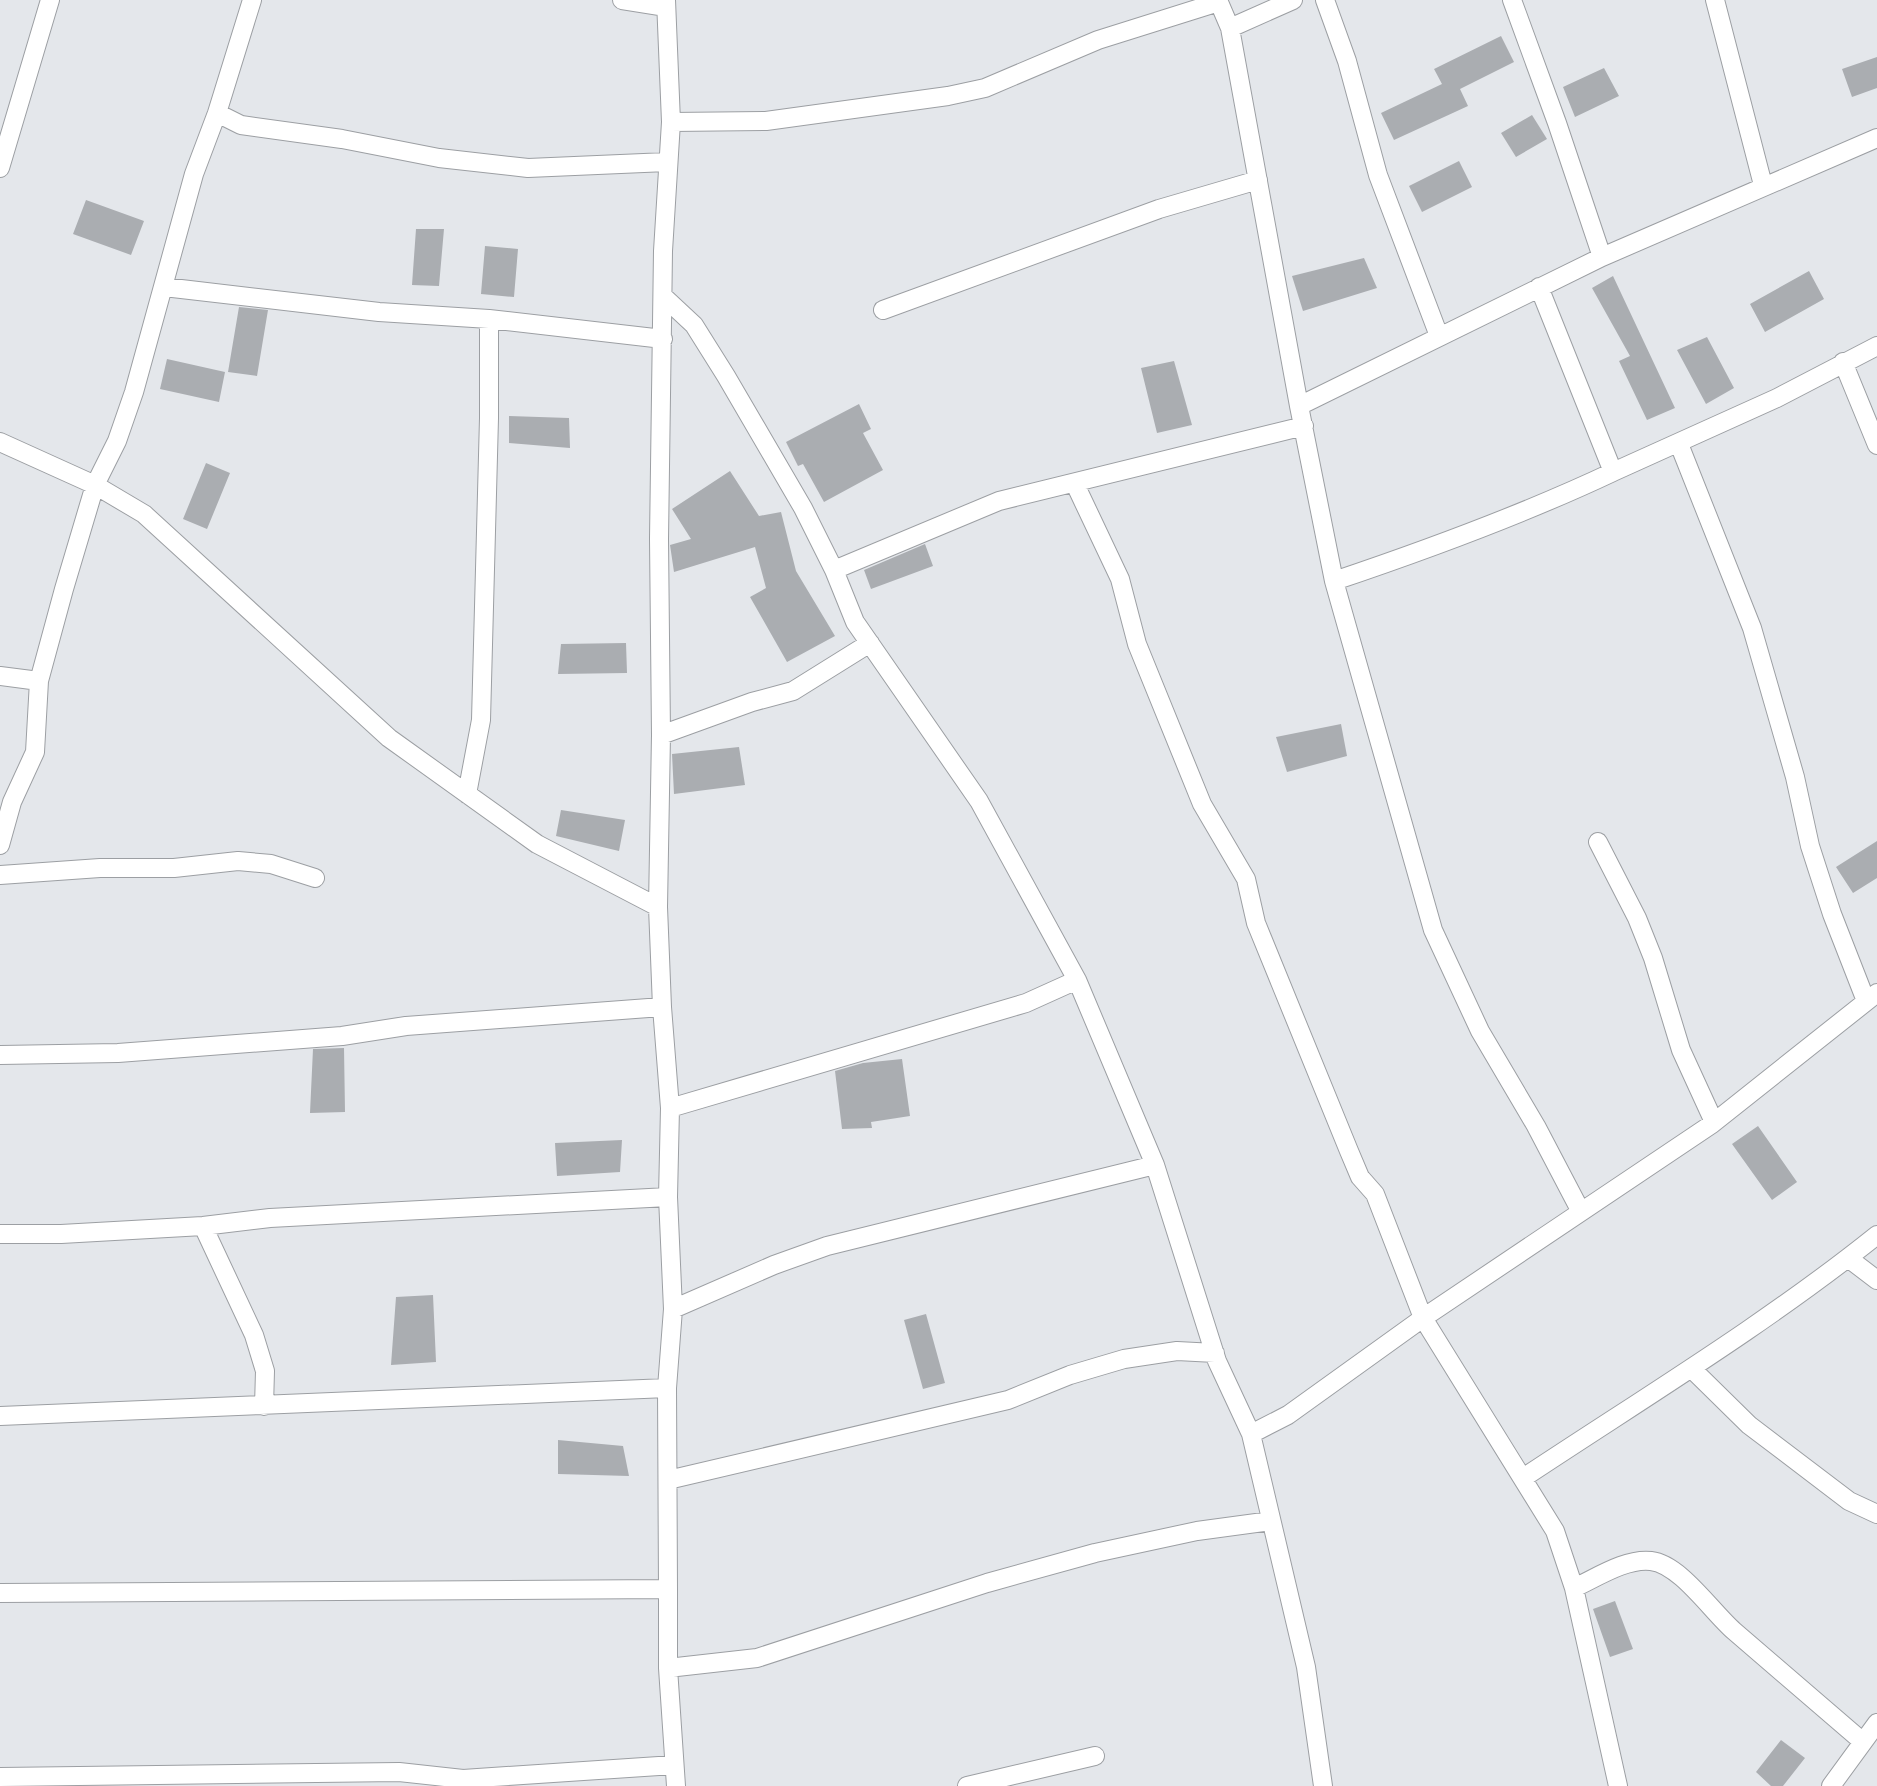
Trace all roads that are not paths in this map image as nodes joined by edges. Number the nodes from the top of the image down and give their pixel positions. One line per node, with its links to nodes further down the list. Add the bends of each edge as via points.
1 (50, 0): 15 (street)
2 (252, 0): 11 (street)
3 (622, 0): 9 (street)
4 (1293, 0): 10 (street)
5 (1325, 0): 24 (street, via 1347,61 1378,175)
6 (1512, 0): 18 (street)
7 (1714, 0): 17 (street)
8 (1218, 1): 10 (street); 12 (street, via 1098,40 985,88 766,121)
9 (666, 4): 12 (street)
10 (1230, 28): 16 (street)
11 (217, 113): 14 (street, via 241,125 439,158 528,168); 19 (street, via 194,174)
12 (671, 122): 14 (street)
13 (1877, 138): 17 (street)
14 (667, 162): 21 (street)
15 (0, 168)
16 (1258, 180): 22 (street, via 1160,209); 28 (street)
17 (1763, 185): 18 (street)
18 (1602, 257): 20 (street)
19 (164, 287): 23 (street, via 379,312); 35 (street, via 117,441)
20 (1539, 287): 24 (street); 33 (street)
21 (664, 297): 25 (street); 36 (street, via 694,325 720,365 803,508)
22 (883, 310)
23 (489, 319): 25 (street); 42 (street, via 481,720)
24 (1439, 336): 28 (street)
25 (663, 339): 41 (street)
26 (1877, 346): 27 (street)
27 (1843, 362): 31 (street); 32 (street)
28 (1299, 406): 29 (street)
29 (1304, 426): 34 (street); 37 (street)
30 (0, 442): 35 (street)
31 (1679, 444): 33 (street); 49 (street, via 1752,628 1832,914)
32 (1877, 445)
33 (1613, 472): 37 (street, via 1549,503 1447,543)
34 (1075, 484): 36 (street, via 999,501); 63 (street, via 1120,579 1137,644 1202,804 1246,879 1256,923 1360,1177 1375,1194)
35 (95, 485): 40 (street); 42 (street, via 144,514 389,738)
36 (834, 570): 38 (street, via 855,622)
37 (1334, 581): 56 (street, via 1433,930 1480,1031)
38 (870, 643): 41 (street, via 794,691); 48 (street, via 979,801)
39 (0, 676): 40 (street)
40 (39, 681): 44 (street, via 34,752 12,802)
41 (661, 735): 47 (street)
42 (467, 794): 47 (street, via 537,844)
43 (1598, 842): 53 (street, via 1649,948 1681,1050)
44 (0, 845)
45 (0, 875): 46 (street, via 174,868 238,861 271,864)
46 (315, 878)
47 (658, 907): 50 (street)
48 (1077, 980): 52 (street, via 1026,1003); 54 (street)
49 (1871, 997): 53 (street)
50 (662, 1007): 51 (street, via 154,1050); 52 (street)
51 (0, 1055)
52 (670, 1108): 55 (street)
53 (1714, 1122): 56 (street)
54 (1155, 1165): 62 (street, via 827,1246 754,1273); 64 (street)
55 (668, 1197): 57 (street, via 270,1218); 62 (street)
56 (1580, 1210): 63 (street)
57 (203, 1226): 58 (street); 67 (street, via 254,1335 265,1371)
58 (0, 1234)
59 (1877, 1235): 60 (street)
60 (1848, 1258): 61 (street); 65 (street)
61 (1877, 1280)
62 (673, 1310): 66 (street)
63 (1423, 1318): 69 (street, via 1288,1415); 70 (street)
64 (1215, 1353): 69 (street); 71 (street, via 1177,1351 1124,1359 1008,1400)
65 (1691, 1368): 70 (street); 72 (street, via 1749,1425 1849,1501)
66 (667, 1388): 67 (street); 71 (street)
67 (264, 1406): 68 (street)
68 (0, 1416)
69 (1251, 1434): 73 (street)
70 (1523, 1478): 74 (street, via 1555,1531)
71 (668, 1480): 75 (street)
72 (1877, 1514)
73 (1271, 1521): 77 (street, via 1197,1531 1095,1553 987,1583 757,1658); 85 (street, via 1306,1667)
74 (1574, 1588): 79 (street, via 1632,1562 1663,1565 1680,1576 1732,1629); 86 (street)
75 (668, 1589): 76 (street); 77 (street)
76 (0, 1593)
77 (668, 1668): 81 (street)
78 (1877, 1723): 79 (street)
79 (1863, 1742): 87 (street)
80 (1095, 1756): 84 (street)
81 (674, 1765): 82 (street, via 463,1779 399,1772); 83 (street)
82 (0, 1777)
83 (675, 1786)
84 (967, 1786)
85 (1323, 1786)
86 (1618, 1786)
87 (1831, 1786)

